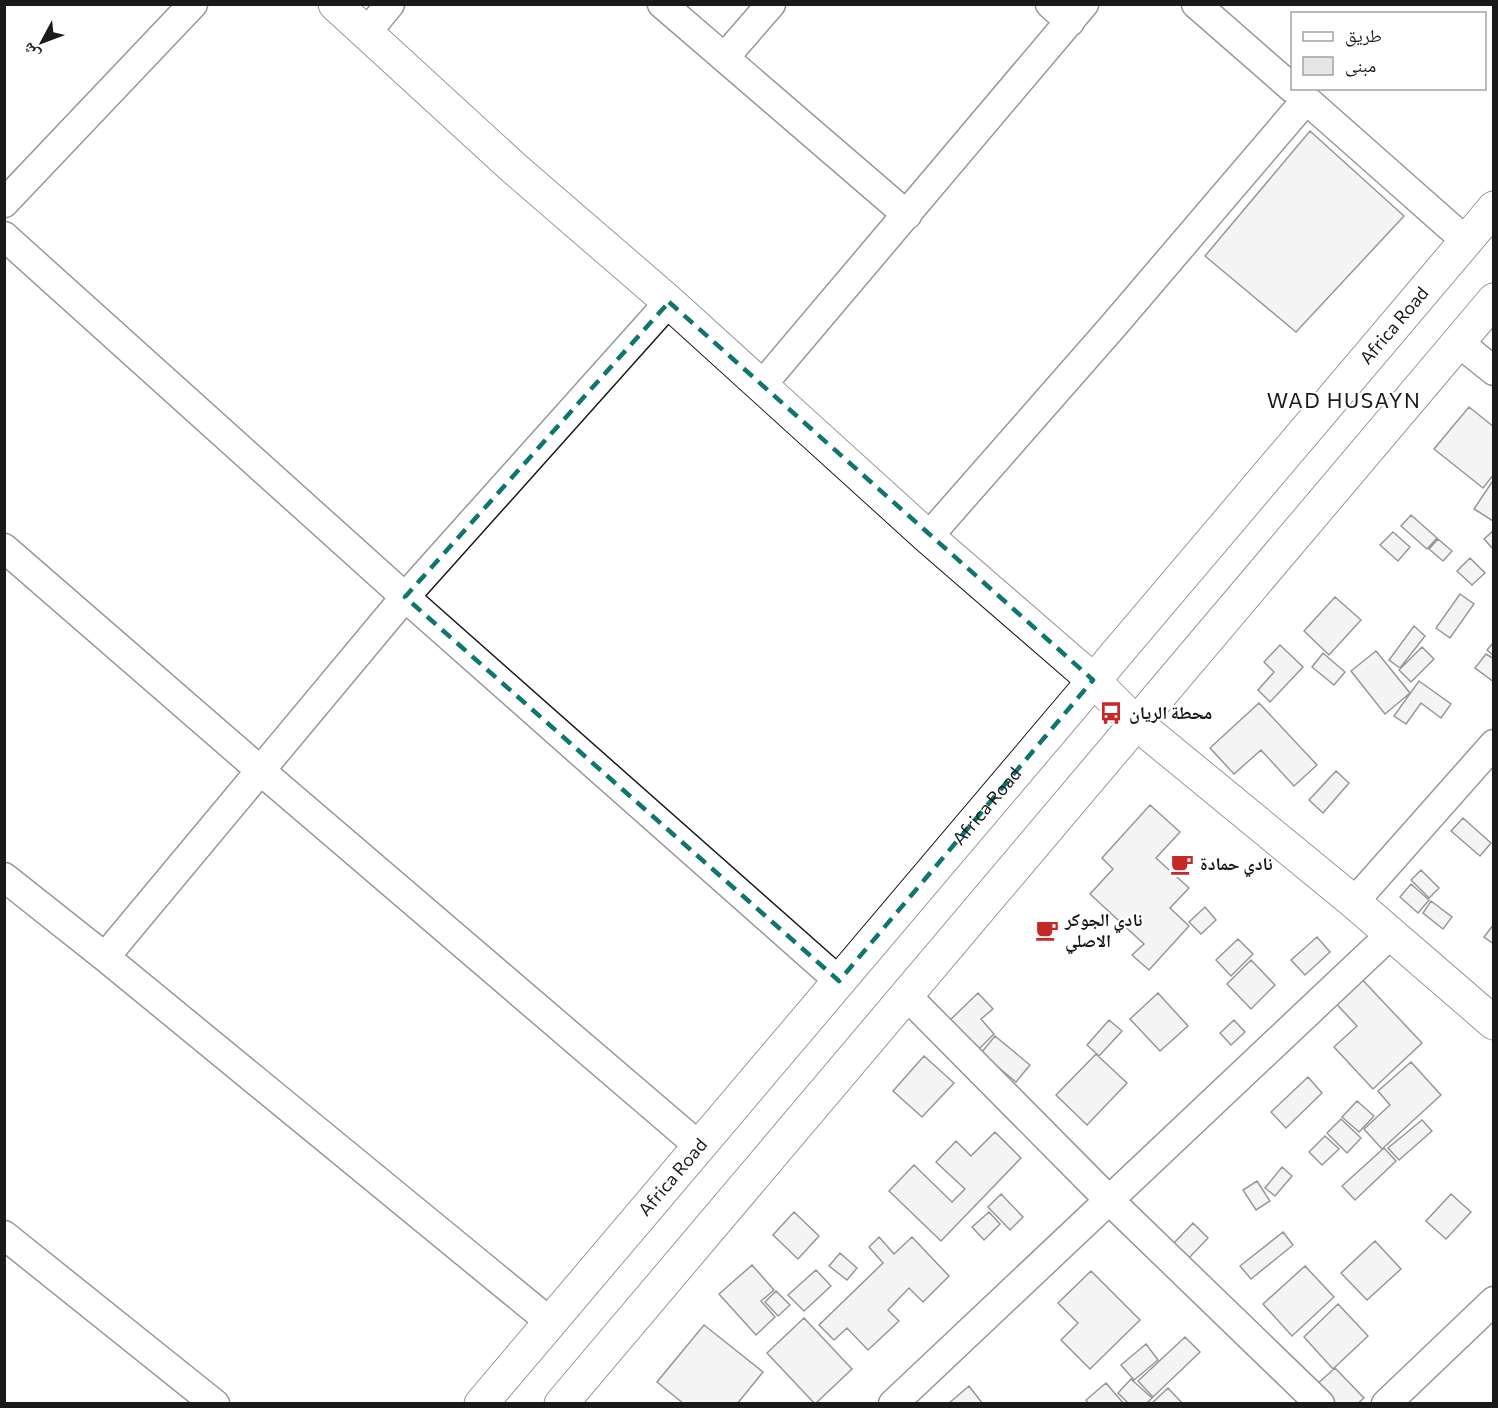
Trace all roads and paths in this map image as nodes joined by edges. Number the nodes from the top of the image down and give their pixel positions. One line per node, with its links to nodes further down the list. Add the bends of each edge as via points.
1 (193, 4): 12 (street)
2 (335, 4): 8 (street)
3 (390, 4): 8 (street)
4 (662, 4): 9 (street)
5 (771, 4): 9 (street)
6 (1196, 4): 10 (street)
7 (1068, 10): 14 (street)
8 (367, 32): 18 (street, via 515,169)
9 (725, 57): 14 (street)
10 (1291, 87)
11 (1297, 92): 16 (street); 22 (street, via 1114,325)
12 (4, 203)
13 (1494, 208): 16 (street, Africa Road)
14 (907, 215): 21 (street)
15 (4, 236): 24 (street)
16 (1466, 241): 25 (street, Africa Road)
17 (1494, 300): 19 (street)
18 (669, 302): 21 (street); 24 (street)
19 (1458, 342): 20 (street); 26 (street)
20 (1494, 371)
21 (762, 385): 22 (street)
22 (928, 537): 25 (street)
23 (4, 548): 28 (street)
24 (405, 597): 28 (street); 33 (street)
25 (1093, 680): 26 (street); 33 (street, Africa Road)
26 (1136, 723): 30 (street); 34 (street)
27 (1494, 744): 30 (street)
28 (261, 771): 32 (street); 36 (street)
29 (4, 877): 32 (street)
30 (1354, 902): 31 (street)
31 (1391, 934): 35 (street); 37 (street)
32 (105, 957): 40 (street)
33 (839, 981): 36 (street, Africa Road)
34 (906, 995): 37 (street); 43 (street)
35 (1494, 1023)
36 (699, 1146): 40 (street, Africa Road)
37 (1108, 1199): 44 (street); 45 (street)
38 (4, 1235): 41 (street)
39 (1494, 1301): 46 (street)
40 (550, 1322): 42 (street, Africa Road)
41 (215, 1404)
42 (481, 1404)
43 (561, 1404)
44 (893, 1404)
45 (1320, 1404)
46 (1386, 1404)

